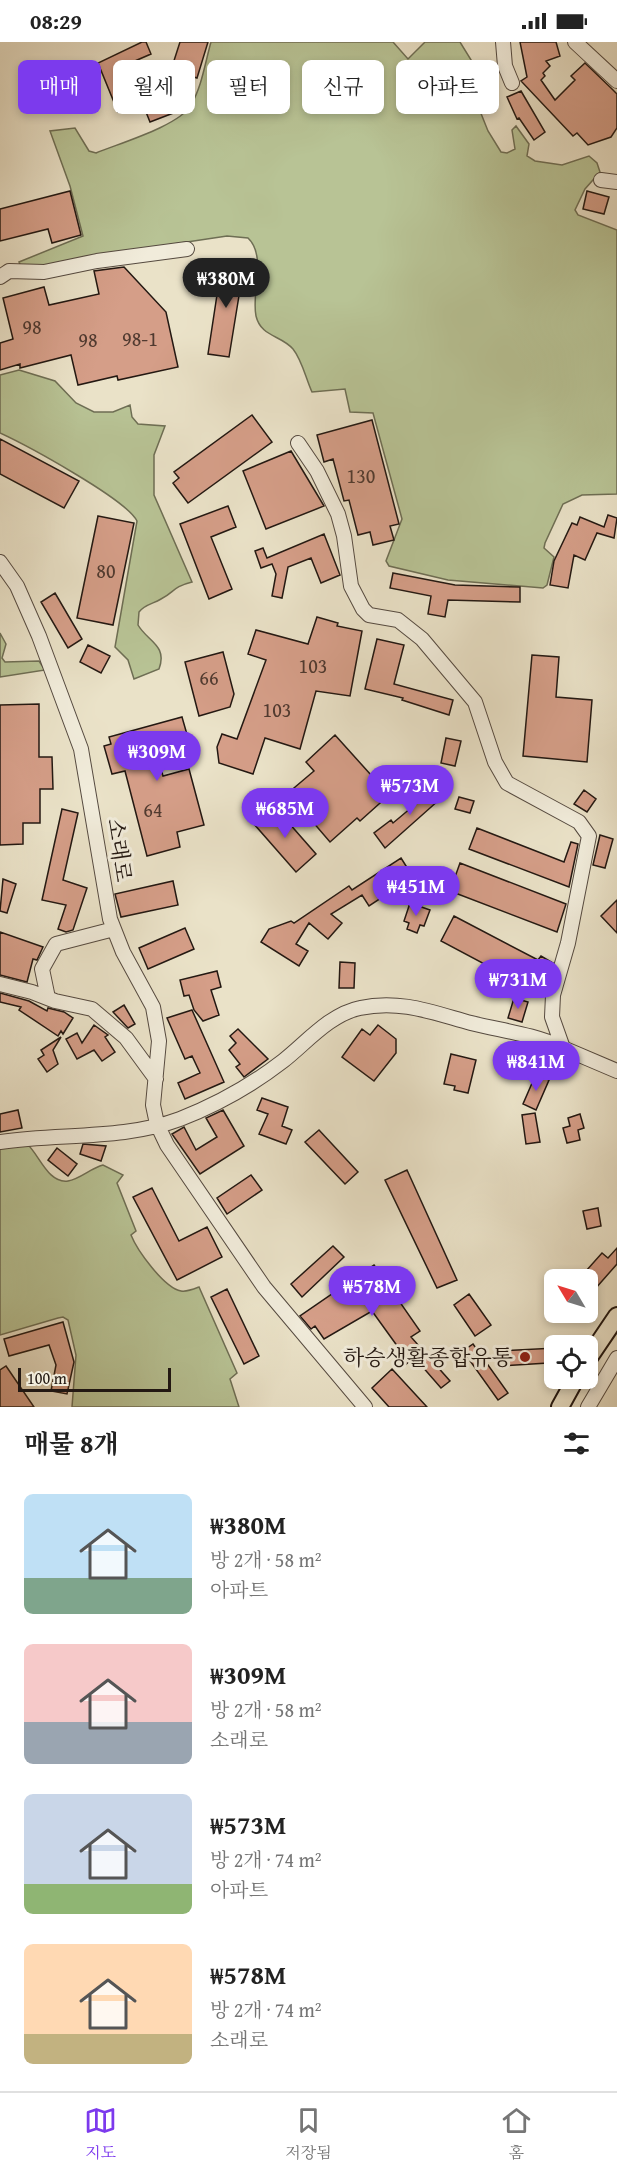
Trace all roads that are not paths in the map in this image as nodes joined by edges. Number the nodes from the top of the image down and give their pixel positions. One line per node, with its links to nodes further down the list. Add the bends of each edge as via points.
1 (503, 42): 4 (street, via 505,66)
2 (575, 42): 3 (street)
3 (617, 81)
4 (512, 82)
5 (601, 180): 6 (street)
6 (617, 183)
7 (187, 249): 8 (street, via 44,272 9,271)
8 (0, 277)
9 (298, 444): 14 (street, via 321,478 338,514 351,586 363,609 369,615 398,620 422,639 475,702 495,762 507,783 579,822 589,836 568,943 553,995 552,1017)
10 (0, 562): 11 (street, 소래로, via 17,586 36,627 81,749 100,870)
11 (114, 929): 13 (street, via 56,944 42,969); 16 (street, 소래로, via 153,1007 159,1041)
12 (0, 984): 13 (street)
13 (48, 998): 16 (street, via 92,1009 105,1018 136,1050)
14 (563, 1048): 15 (street); 17 (street, via 534,1036 424,1008 362,1007 336,1018 259,1078 203,1108)
15 (617, 1071)
16 (156, 1079): 17 (street, 소래로, via 153,1105)
17 (157, 1124): 18 (street, via 108,1133); 23 (street, 소래로, via 167,1145 264,1287)
18 (0, 1142)
19 (617, 1316): 20 (main road)
20 (598, 1344)
21 (617, 1358): 25 (street)
22 (570, 1389): 24 (main road)
23 (365, 1407)
24 (560, 1407)
25 (588, 1407)

